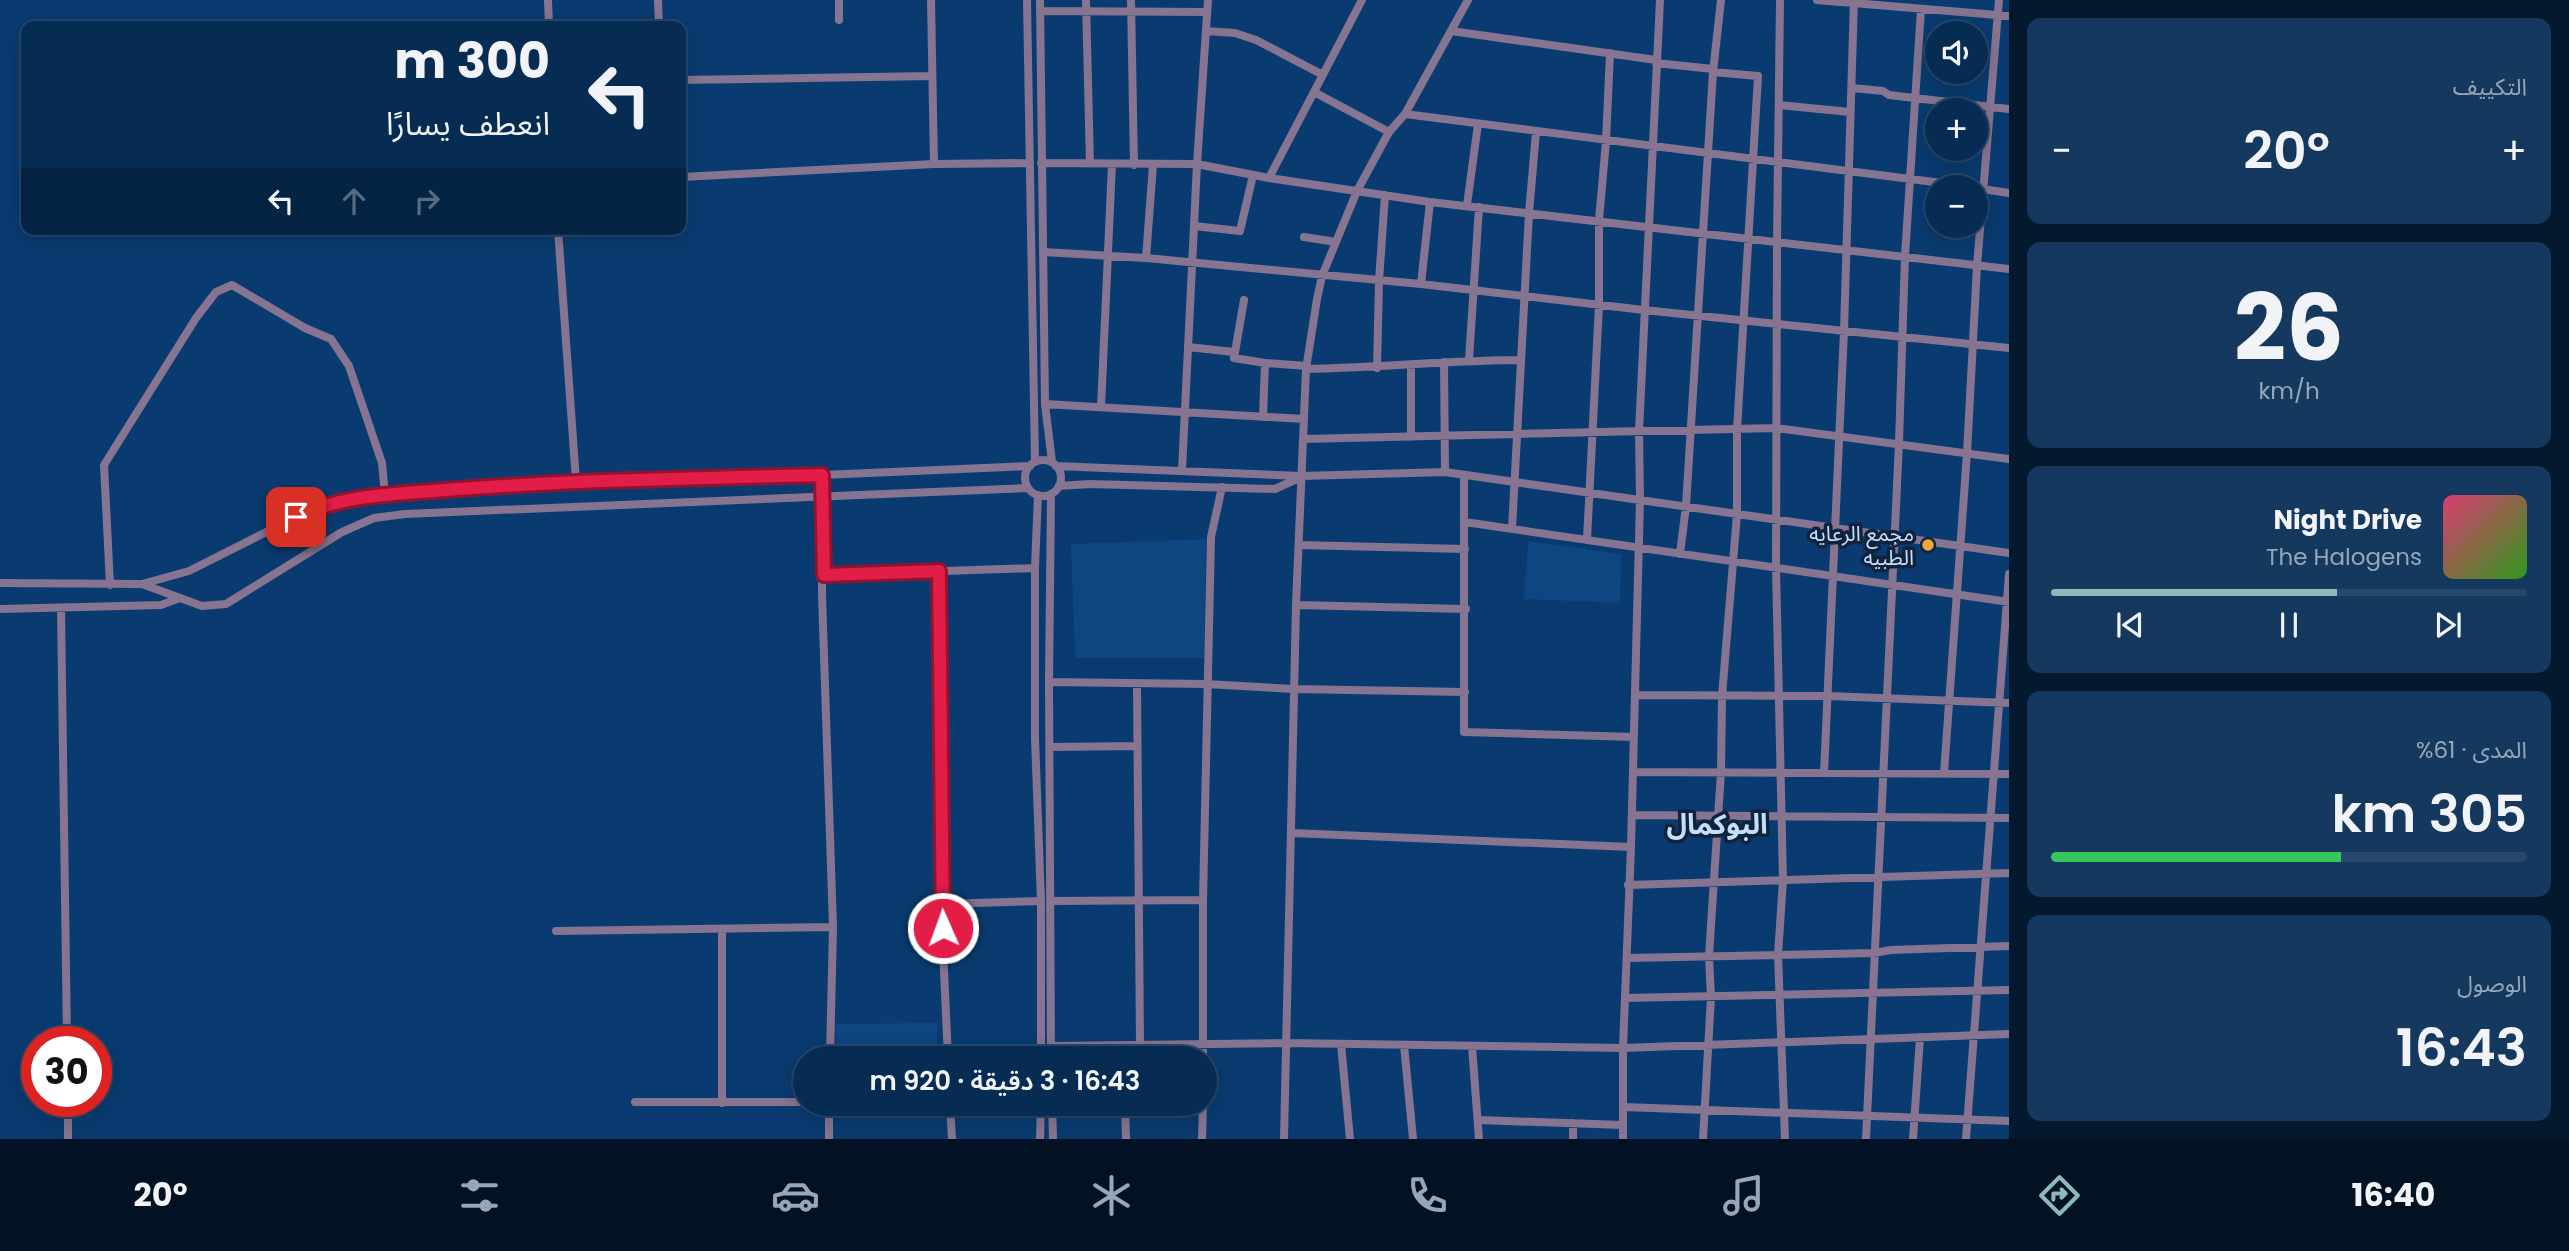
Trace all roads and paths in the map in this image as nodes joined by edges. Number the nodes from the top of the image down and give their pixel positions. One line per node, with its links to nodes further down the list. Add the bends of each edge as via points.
1 (548, 0): 27 (street)
2 (658, 0): 28 (street)
3 (839, 0): 26 (street)
4 (930, 0): 35 (street)
5 (1027, 0): 52 (street)
6 (1040, 0): 21 (street)
7 (1086, 0): 22 (street)
8 (1132, 0): 20 (street)
9 (1208, 0): 23 (street)
10 (1362, 0): 34 (street)
11 (1468, 0): 30 (street)
12 (1660, 0): 32 (street)
13 (1721, 0): 33 (street)
14 (1780, 0): 40 (street)
15 (1817, 0): 17 (street)
16 (1999, 0): 24 (street)
17 (1854, 1): 18 (street); 37 (street)
18 (1900, 4): 19 (street)
19 (1921, 9): 24 (street); 39 (street)
20 (1132, 10): 22 (street); 23 (street); 57 (street)
21 (1040, 11): 22 (street); 53 (street)
22 (1086, 12): 55 (street)
23 (1208, 12): 29 (street)
24 (1998, 16): 25 (street); 41 (street)
25 (2009, 16)
26 (839, 20)
27 (549, 21)
28 (659, 21)
29 (1206, 31): 34 (street, via 1256,40); 58 (street)
30 (1451, 31): 31 (street); 44 (street)
31 (1610, 53): 32 (street); 48 (street)
32 (1656, 61): 33 (street); 49 (street)
33 (1713, 71): 50 (street); 51 (street, via 1758,76)
34 (1322, 75): 38 (street)
35 (932, 76): 36 (street); 54 (street)
36 (686, 80)
37 (1852, 88): 39 (street); 43 (street)
38 (1314, 92): 46 (street); 65 (street)
39 (1914, 98): 41 (street); 66 (street)
40 (1779, 105): 43 (street); 59 (street)
41 (1992, 106): 42 (street); 63 (street)
42 (2009, 109)
43 (1850, 112): 61 (street)
44 (1405, 114): 45 (street); 46 (street)
45 (1478, 124): 47 (street); 73 (street)
46 (1390, 132): 69 (street)
47 (1536, 132): 48 (street); 75 (street)
48 (1606, 141): 49 (street); 76 (street)
49 (1653, 146): 50 (street); 78 (street)
50 (1708, 154): 51 (street); 79 (street)
51 (1752, 160): 59 (street); 82 (street)
52 (1030, 163): 54 (street); 136 (street)
53 (1041, 163): 55 (street); 87 (street)
54 (934, 164): 64 (street)
55 (1090, 164): 56 (street)
56 (1112, 164): 57 (street); 88 (street)
57 (1134, 164): 60 (street)
58 (1197, 164): 60 (street); 62 (street); 77 (street)
59 (1779, 164): 61 (street); 84 (street)
60 (1153, 165): 90 (street)
61 (1849, 172): 66 (street); 86 (street)
62 (1253, 175): 65 (street); 77 (street, via 1240,231)
63 (1980, 175)
64 (686, 177)
65 (1269, 178): 69 (street)
66 (1910, 179): 67 (street); 89 (street)
67 (1925, 181)
68 (1988, 189): 70 (street)
69 (1357, 191): 71 (street); 85 (street)
70 (2009, 192)
71 (1385, 195): 72 (street); 95 (street)
72 (1430, 202): 73 (street); 96 (street)
73 (1467, 205): 74 (street)
74 (1479, 207): 75 (street); 97 (street)
75 (1529, 213): 76 (street); 98 (street)
76 (1599, 220): 78 (street); 100 (street)
77 (1194, 226): 91 (street)
78 (1649, 226): 79 (street); 101 (street)
79 (1704, 232): 82 (street); 102 (street)
80 (558, 235): 143 (street)
81 (1304, 237): 85 (street)
82 (1750, 237): 84 (street); 103 (street)
83 (1977, 238): 92 (street)
84 (1777, 241): 86 (street); 104 (street)
85 (1336, 242): 94 (street)
86 (1846, 249): 89 (street); 105 (street)
87 (1043, 252): 88 (street); 118 (street)
88 (1108, 256): 90 (street); 119 (street)
89 (1905, 256): 92 (street); 106 (street)
90 (1146, 258): 91 (street)
91 (1192, 262): 94 (street); 108 (street)
92 (1977, 266): 93 (street); 107 (street)
93 (2009, 268)
94 (1322, 276): 95 (street); 116 (street)
95 (1379, 281): 96 (street); 117 (street)
96 (1421, 284): 97 (street)
97 (1473, 290): 98 (street); 111 (street)
98 (1526, 296): 100 (street); 112 (street)
99 (1244, 300): 110 (street)
100 (1599, 305): 101 (street); 127 (street)
101 (1644, 310): 102 (street); 126 (street)
102 (1697, 314): 103 (street); 124 (street)
103 (1744, 320): 104 (street); 125 (street)
104 (1776, 323): 105 (street); 123 (street)
105 (1844, 331): 106 (street); 129 (street)
106 (1903, 336): 107 (street); 133 (street)
107 (1972, 344): 109 (street); 134 (street)
108 (1188, 347): 110 (street); 120 (street)
109 (2009, 348)
110 (1234, 352): 114 (street, via 1234,358)
111 (1469, 360): 112 (street); 113 (street)
112 (1521, 360): 128 (street)
113 (1444, 362): 115 (street); 131 (street)
114 (1265, 363): 116 (street); 121 (street)
115 (1411, 365): 117 (street); 130 (street)
116 (1307, 368): 117 (street); 122 (street)
117 (1377, 368)
118 (1045, 404): 119 (street); 137 (street)
119 (1101, 407): 120 (street)
120 (1185, 412): 121 (street); 138 (street)
121 (1263, 417): 122 (street)
122 (1304, 419): 132 (street)
123 (1776, 428): 125 (street); 129 (street); 156 (street)
124 (1691, 430): 125 (street); 126 (street); 154 (street)
125 (1737, 430): 155 (street)
126 (1639, 431): 127 (street); 153 (street)
127 (1592, 433): 128 (street); 148 (street)
128 (1516, 434): 131 (street); 144 (street)
129 (1840, 435): 133 (street); 158 (street)
130 (1411, 436): 131 (street); 132 (street)
131 (1446, 436): 139 (street)
132 (1303, 439): 142 (street)
133 (1899, 443): 134 (street); 160 (street)
134 (1967, 453): 135 (street); 163 (street)
135 (2009, 459)
136 (1032, 464): 137 (street, via 1046,460); 140 (street); 147 (street, via 1025,477)
137 (1054, 464): 138 (street); 145 (street, via 1061,475)
138 (1182, 471): 142 (street)
139 (1445, 472): 141 (street); 142 (street)
140 (822, 475): 143 (street); 151 (street)
141 (1465, 475): 144 (street); 157 (street)
142 (1301, 476): 146 (street, via 1275,489); 162 (street)
143 (576, 481): 150 (street)
144 (1514, 482): 148 (street); 159 (street)
145 (1059, 486): 146 (street); 149 (street)
146 (1222, 487): 188 (street, via 1211,537)
147 (1028, 488): 151 (street); 152 (street)
148 (1590, 493): 153 (street); 161 (street)
149 (1051, 494): 152 (street); 186 (street)
150 (385, 495): 176 (street, via 318,506 189,571); 178 (street, via 382,463 342,353 331,339 232,285 216,292 196,318 104,465)
151 (822, 495): 173 (street); 180 (street, via 374,517 226,604 202,606)
152 (1038, 495): 169 (street)
153 (1640, 500): 154 (street); 164 (street)
154 (1686, 506): 155 (street); 167 (street)
155 (1737, 514): 156 (street); 168 (street)
156 (1776, 519): 158 (street); 170 (street)
157 (1465, 522): 159 (street); 165 (street)
158 (1835, 528): 160 (street); 174 (street)
159 (1512, 529): 161 (street)
160 (1894, 536): 163 (street); 177 (street)
161 (1587, 540): 164 (street)
162 (1299, 545): 165 (street); 182 (street)
163 (1961, 545): 166 (street); 179 (street)
164 (1639, 548): 167 (street); 191 (street)
165 (1465, 549): 185 (street)
166 (2009, 553)
167 (1680, 554): 168 (street)
168 (1733, 562): 170 (street); 192 (street)
169 (1035, 568): 171 (street); 226 (street, via 1035,738)
170 (1776, 569): 174 (street); 194 (street)
171 (939, 571): 173 (street); 227 (street)
172 (2009, 574): 181 (street)
173 (824, 575): 228 (street)
174 (1834, 576): 177 (street); 193 (street)
175 (0, 583): 178 (street)
176 (142, 584): 178 (street); 180 (street)
177 (1892, 585): 179 (street); 195 (street)
178 (110, 586)
179 (1957, 594): 181 (street); 196 (street)
180 (180, 598): 183 (street, via 161,605)
181 (2008, 602): 197 (street)
182 (1296, 605): 185 (street); 189 (street)
183 (61, 608): 184 (street); 243 (street)
184 (0, 609)
185 (1466, 609): 190 (street)
186 (1049, 682): 187 (street); 201 (street)
187 (1138, 684): 188 (street); 200 (street)
188 (1207, 684): 189 (street); 225 (street)
189 (1293, 689): 190 (street); 216 (street)
190 (1465, 692): 199 (street, via 1464,732)
191 (1635, 695): 192 (street); 199 (street)
192 (1722, 696): 194 (street); 203 (street)
193 (1828, 696): 194 (street); 195 (street); 205 (street)
194 (1779, 697): 204 (street)
195 (1887, 698): 196 (street); 206 (street)
196 (1950, 701): 197 (street); 207 (street)
197 (1998, 703): 198 (street); 208 (street)
198 (2009, 703)
199 (1634, 737): 202 (street)
200 (1136, 746): 201 (street); 224 (street)
201 (1050, 747): 226 (street)
202 (1633, 772): 203 (street); 210 (street)
203 (1721, 772): 204 (street); 211 (street)
204 (1781, 772): 205 (street); 212 (street)
205 (1824, 773): 206 (street)
206 (1883, 773): 207 (street); 213 (street)
207 (1944, 773): 208 (street)
208 (1993, 774): 209 (street); 214 (street)
209 (2009, 774)
210 (1632, 815): 211 (street); 217 (street)
211 (1717, 816): 212 (street); 222 (street)
212 (1782, 816): 213 (street); 221 (street)
213 (1881, 817): 214 (street); 220 (street)
214 (1989, 818): 215 (street); 219 (street)
215 (2009, 818)
216 (1292, 833): 217 (street); 249 (street)
217 (1631, 847): 223 (street)
218 (2009, 873): 219 (street)
219 (1986, 874): 220 (street); 231 (street)
220 (1878, 877): 221 (street); 233 (street)
221 (1783, 880): 222 (street); 234 (street)
222 (1714, 882): 223 (street); 235 (street)
223 (1628, 885): 236 (street)
224 (1139, 899): 225 (street); 226 (street); 250 (street)
225 (1203, 900): 251 (street)
226 (1045, 901): 227 (street); 253 (street); 259 (street)
227 (942, 904): 258 (street)
228 (833, 927): 229 (street); 257 (street)
229 (722, 929): 230 (street); 264 (street)
230 (556, 931)
231 (1982, 946): 232 (street); 233 (street); 237 (street)
232 (2009, 946)
233 (1874, 953): 234 (street); 239 (street)
234 (1778, 955): 235 (street); 240 (street)
235 (1709, 956): 236 (street); 241 (street)
236 (1628, 958): 242 (street)
237 (1978, 990): 238 (street); 239 (street); 245 (street)
238 (2009, 990)
239 (1873, 993): 240 (street); 247 (street)
240 (1781, 995): 241 (street); 248 (street)
241 (1711, 997): 242 (street); 256 (street)
242 (1625, 998): 261 (street)
243 (67, 1026)
244 (2009, 1034): 245 (street)
245 (1974, 1036): 246 (street); 277 (street)
246 (1920, 1037): 247 (street); 276 (street)
247 (1871, 1039): 248 (street); 274 (street)
248 (1783, 1042): 256 (street); 267 (street)
249 (1286, 1043): 251 (street); 252 (street); 289 (street)
250 (1140, 1044): 251 (street); 254 (street)
251 (1203, 1044)
252 (1341, 1044): 255 (street); 290 (street)
253 (1051, 1045): 254 (street)
254 (1124, 1045)
255 (1404, 1045): 260 (street); 291 (street)
256 (1709, 1045): 261 (street); 266 (street)
257 (830, 1046)
258 (947, 1046)
259 (1041, 1046)
260 (1472, 1046): 261 (street); 278 (street)
261 (1623, 1048): 265 (street)
262 (635, 1102): 264 (street)
263 (793, 1102): 264 (street)
264 (722, 1103)
265 (1624, 1107): 266 (street); 281 (street)
266 (1704, 1110): 267 (street); 295 (street)
267 (1785, 1114): 274 (street); 296 (street)
268 (829, 1116): 283 (street)
269 (951, 1116): 284 (street)
270 (1041, 1116): 285 (street)
271 (1052, 1116): 286 (street)
272 (1125, 1116): 287 (street)
273 (1203, 1116): 288 (street)
274 (1867, 1116): 276 (street); 297 (street)
275 (68, 1117): 282 (street)
276 (1915, 1117): 277 (street); 298 (street)
277 (1967, 1119): 279 (street); 299 (street)
278 (1478, 1120): 280 (street); 292 (street)
279 (2009, 1121)
280 (1573, 1123): 281 (street); 293 (street)
281 (1623, 1125): 294 (street)
282 (68, 1139)
283 (829, 1139)
284 (952, 1139)
285 (1041, 1139)
286 (1053, 1139)
287 (1126, 1139)
288 (1202, 1139)
289 (1284, 1139)
290 (1350, 1139)
291 (1413, 1139)
292 (1479, 1139)
293 (1573, 1139)
294 (1623, 1139)
295 (1703, 1139)
296 (1785, 1139)
297 (1866, 1139)
298 (1913, 1139)
299 (1966, 1139)

